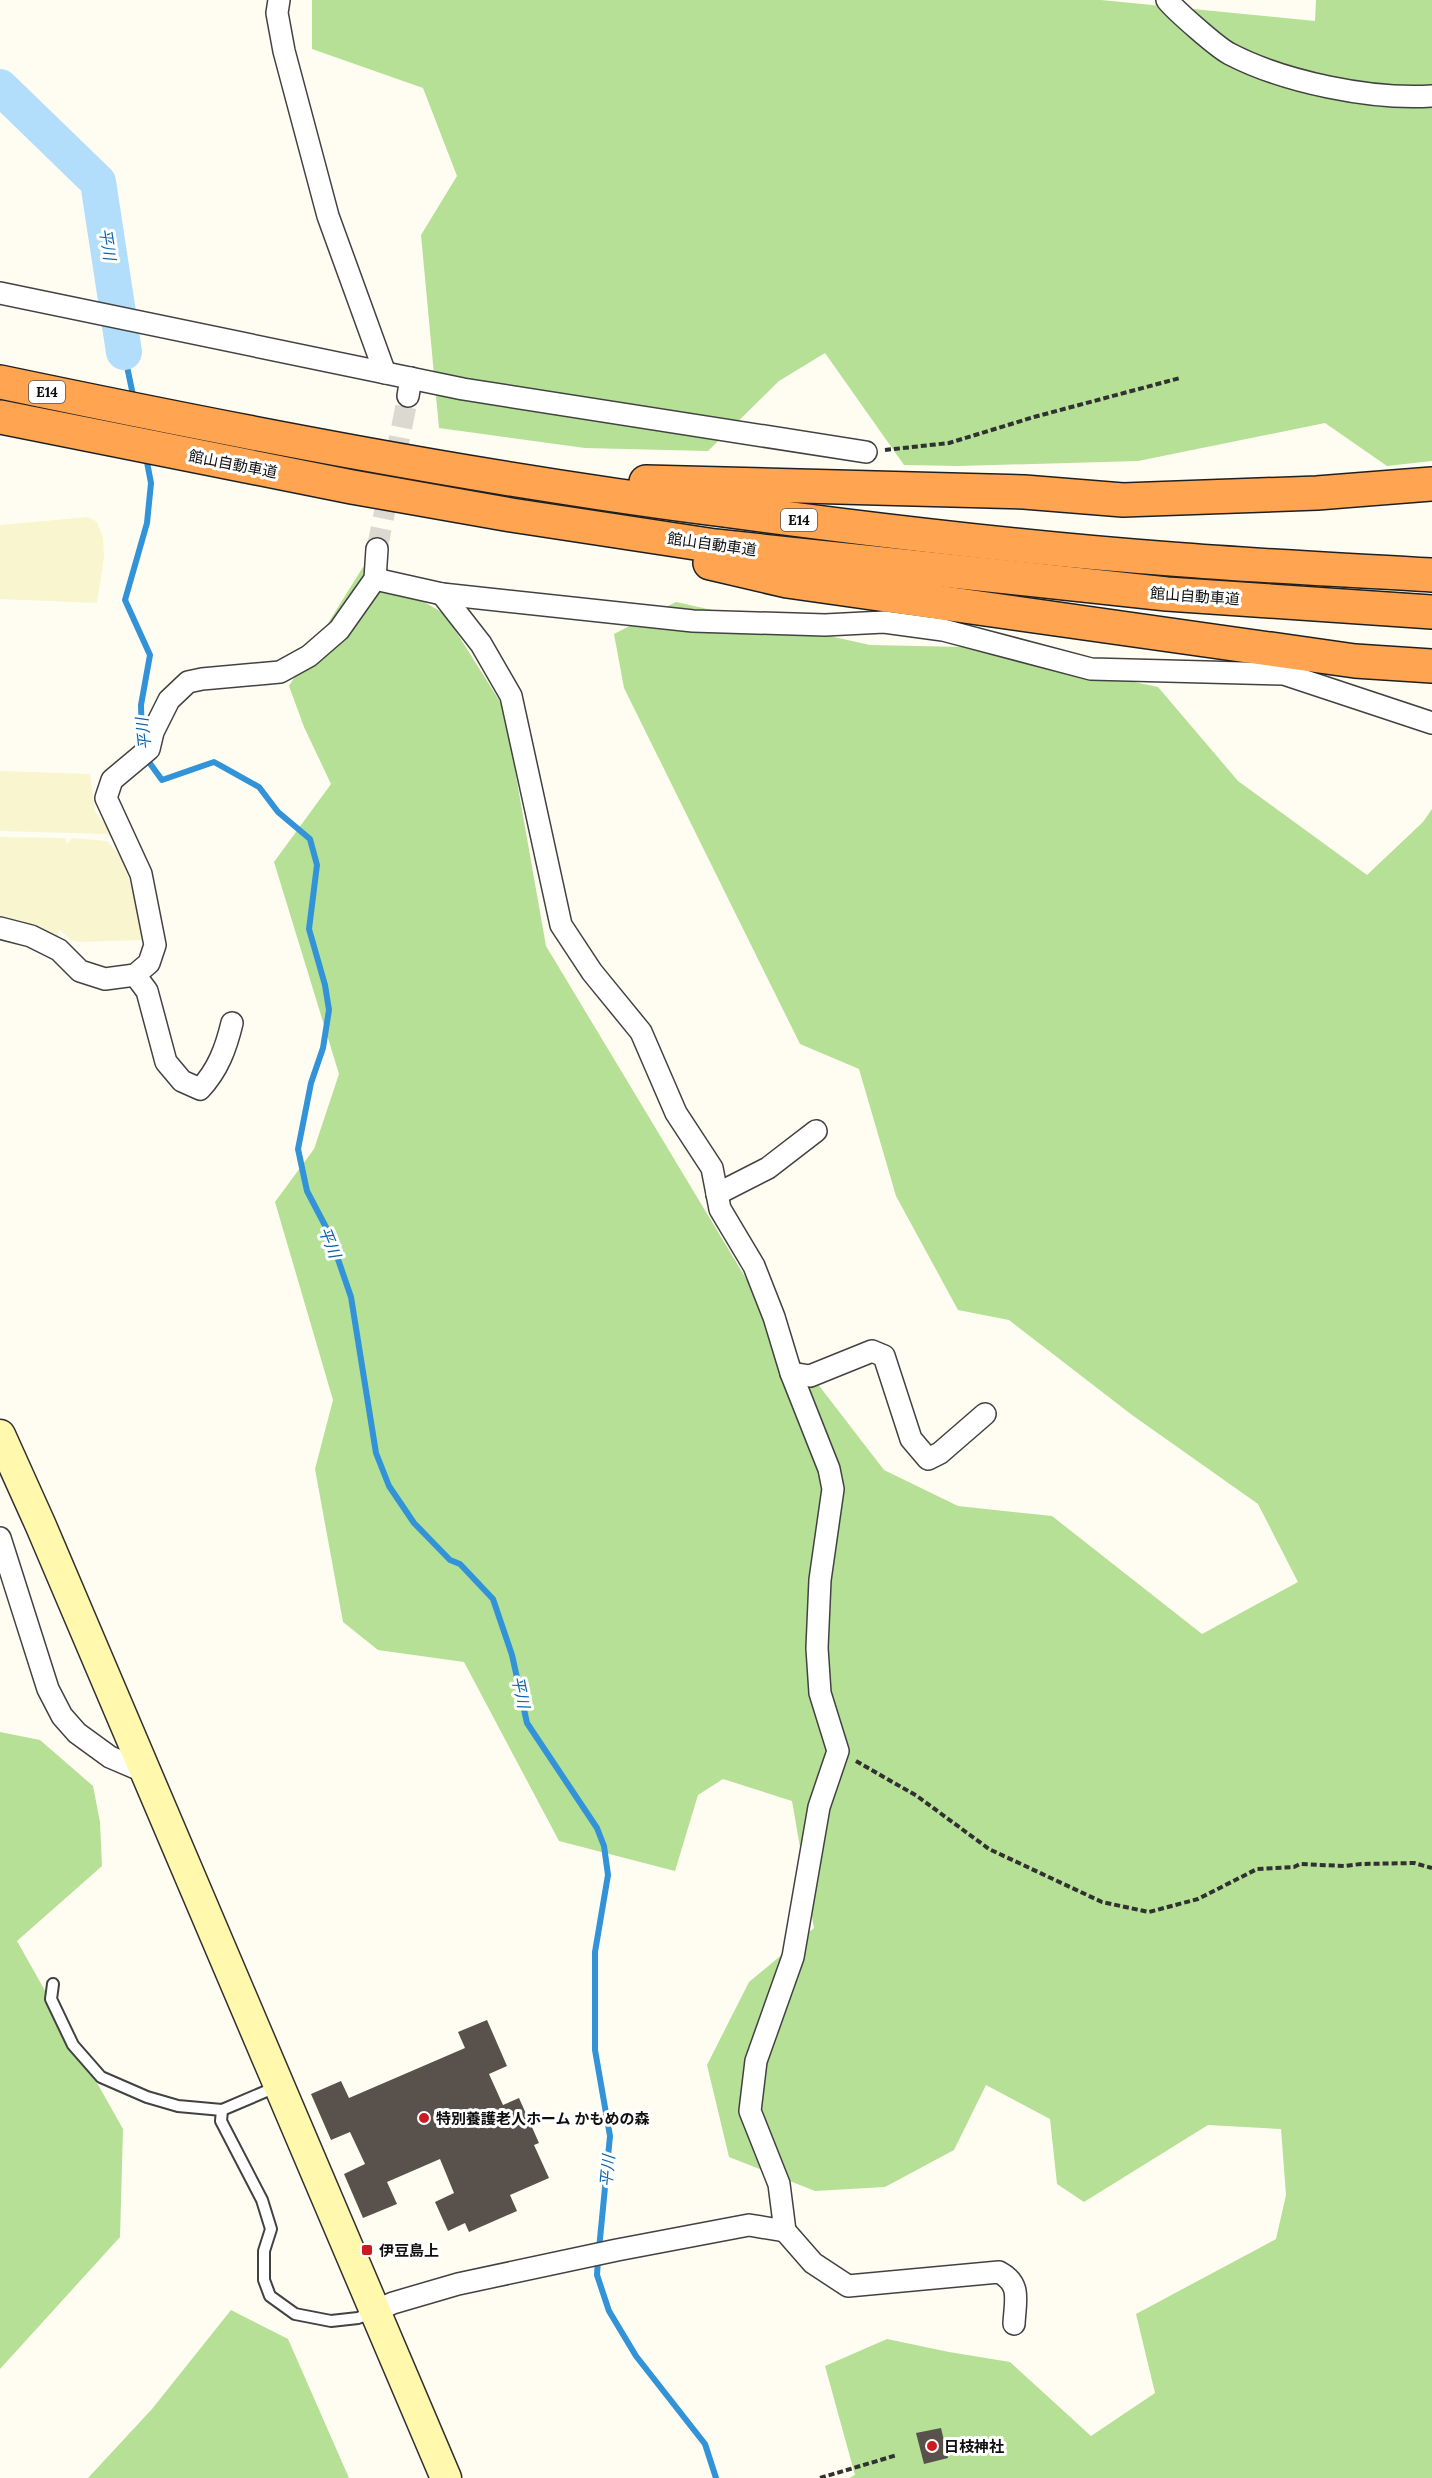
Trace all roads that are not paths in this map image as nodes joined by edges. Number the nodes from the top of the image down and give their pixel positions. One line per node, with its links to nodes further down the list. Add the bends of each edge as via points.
1 (279, 0): 5 (street, via 277,13 284,51 328,216)
2 (1167, 0): 3 (street, via 1229,53 1303,83 1407,98)
3 (1432, 96)
4 (0, 293): 5 (street)
5 (385, 373): 8 (street, via 410,387 485,393)
6 (0, 382): 9 (highway, E14)
7 (0, 417): 13 (highway, 館山自動車道 / E14)
8 (866, 452)
9 (515, 479): 11 (highway, via 1024,492); 15 (highway, E14, via 719,510 933,536 1170,559)
10 (1432, 484): 11 (highway, via 1317,493)
11 (1123, 500): 12 (highway, via 1212,508)
12 (1432, 506)
13 (511, 514): 18 (highway, 館山自動車道 / E14, via 715,546 931,570 1167,594); 19 (highway, via 787,581 1355,661)
14 (377, 549): 16 (street)
15 (1432, 575)
16 (375, 579): 17 (street); 22 (street, via 339,630 309,656 280,672 188,682 170,700 144,753 112,780 106,798 141,874 155,945 149,963)
17 (442, 594): 20 (street, via 693,621 825,626 884,622 943,630 1091,669 1284,674); 25 (street, via 481,644 511,696 561,925 592,972 641,1032 676,1113 712,1168)
18 (1432, 612)
19 (1432, 666)
20 (1432, 723)
21 (0, 928): 22 (street, via 31,936 59,950 80,971 105,980)
22 (135, 975): 23 (street, via 147,991 166,1062 182,1082 200,1089 213,1075)
23 (232, 1023)
24 (816, 1131): 25 (street, via 768,1168)
25 (717, 1194): 26 (street, via 720,1209 754,1266)
26 (791, 1373): 27 (street, via 810,1376 872,1351 884,1356 911,1439 928,1459); 34 (street, via 829,1469 833,1489 820,1580 817,1648 820,1693 838,1751 819,1807 793,1957 756,2061 750,2111 779,2184)
27 (985, 1414)
28 (2, 1449): 30 (street)
29 (0, 1538): 30 (street, via 45,1680 62,1716 77,1733 110,1757)
30 (145, 1772): 32 (street)
31 (53, 1984): 33 (lane, via 51,1999 73,2045 101,2077 178,2106)
32 (279, 2086): 33 (lane); 35 (street)
33 (222, 2110): 35 (lane, via 221,2121 262,2200 271,2229 264,2252 264,2280 270,2296 295,2314 331,2321 358,2319)
34 (785, 2231): 35 (street, via 749,2224 458,2284); 36 (street, via 813,2263 848,2286 999,2272 1010,2277 1016,2290)
35 (375, 2311): 37 (street)
36 (1014, 2324)
37 (446, 2478)

